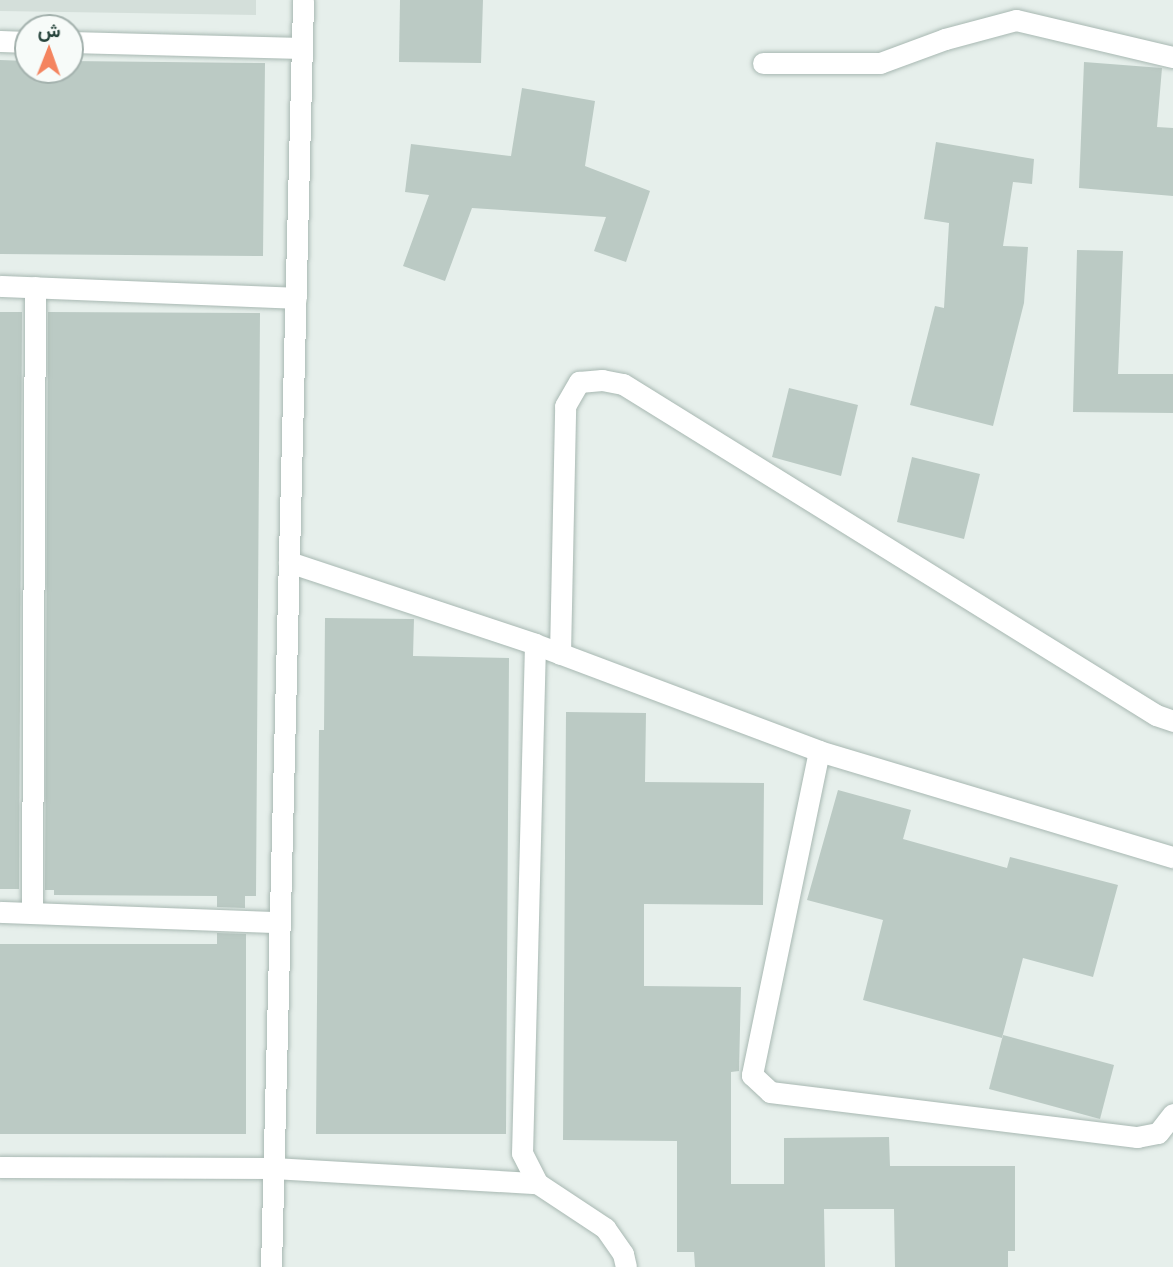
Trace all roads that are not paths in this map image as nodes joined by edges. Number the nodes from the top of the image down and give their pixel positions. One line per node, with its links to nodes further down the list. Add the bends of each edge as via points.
1 (303, 0): 3 (street)
2 (84, 43): 3 (street)
3 (302, 47): 8 (street)
4 (1173, 57): 5 (street, via 1016,20 945,38 880,63)
5 (763, 63)
6 (0, 286): 7 (street)
7 (35, 287): 8 (street); 16 (street)
8 (296, 298): 9 (street)
9 (289, 562): 10 (street); 17 (street)
10 (536, 644): 11 (street); 21 (street, via 522,1153)
11 (560, 654): 12 (street, via 565,406 579,382 601,380 622,384 1132,701); 13 (street)
12 (1173, 721)
13 (819, 751): 14 (street); 18 (street, via 752,1075 770,1092 1137,1137 1158,1133)
14 (1173, 857)
15 (0, 912): 16 (street)
16 (32, 913): 17 (street)
17 (276, 922): 20 (street)
18 (1173, 1114)
19 (0, 1167): 20 (street)
20 (273, 1168): 21 (street); 22 (street)
21 (537, 1183): 23 (street, via 605,1227)
22 (271, 1267)
23 (626, 1267)

